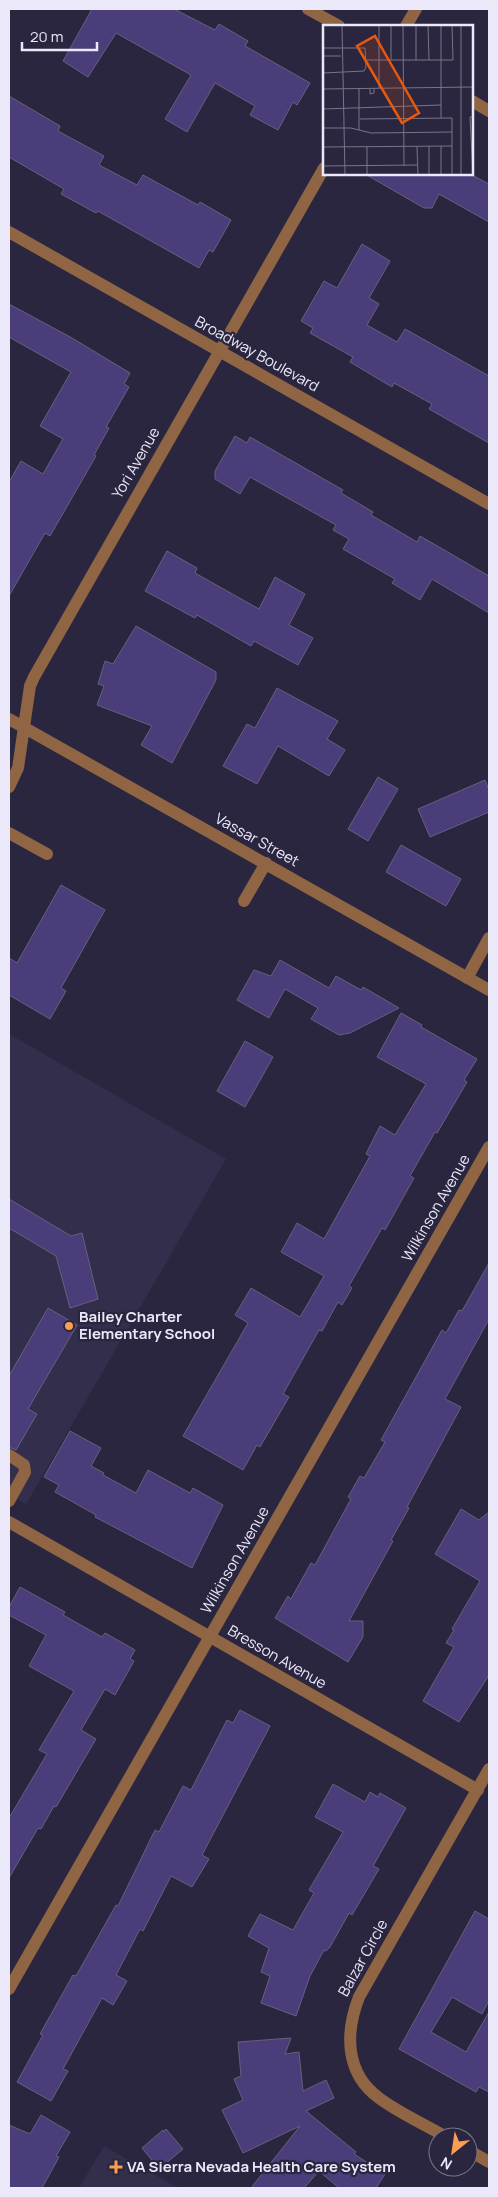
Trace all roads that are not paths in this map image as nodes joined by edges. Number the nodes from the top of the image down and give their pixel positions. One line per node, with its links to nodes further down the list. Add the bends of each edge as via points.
1 (308, 9): 3 (street)
2 (416, 9): 4 (street)
3 (338, 25)
4 (407, 25)
5 (473, 102): 6 (street)
6 (489, 111)
7 (323, 170): 9 (street, Yori Avenue)
8 (9, 232): 9 (street, Broadway Boulevard)
9 (218, 351): 10 (street, Broadway Boulevard); 12 (street, Yori Avenue, via 34,677)
10 (489, 504)
11 (9, 719): 12 (street, Vassar Street)
12 (25, 728): 13 (street, Yori Avenue, via 18,768); 16 (street, Vassar Street)
13 (9, 787)
14 (9, 833): 15 (street)
15 (47, 854)
16 (266, 863): 17 (street); 19 (street, Vassar Street)
17 (244, 902)
18 (489, 938): 19 (street)
19 (467, 978): 20 (street, Vassar Street)
20 (489, 990)
21 (489, 1147): 25 (street, Wilkinson Avenue)
22 (9, 1455): 23 (street, via 24,1465 25,1472)
23 (9, 1502)
24 (9, 1522): 25 (street, Bresson Avenue)
25 (210, 1638): 27 (street, Bresson Avenue); 28 (street, Wilkinson Avenue)
26 (489, 1769): 27 (street, Balzar Circle)
27 (478, 1790): 29 (street, Balzar Circle, via 351,2016 348,2038 352,2060 362,2080 378,2098)
28 (9, 1989)
29 (429, 2127)
30 (478, 2156): 31 (street)
31 (489, 2162)

